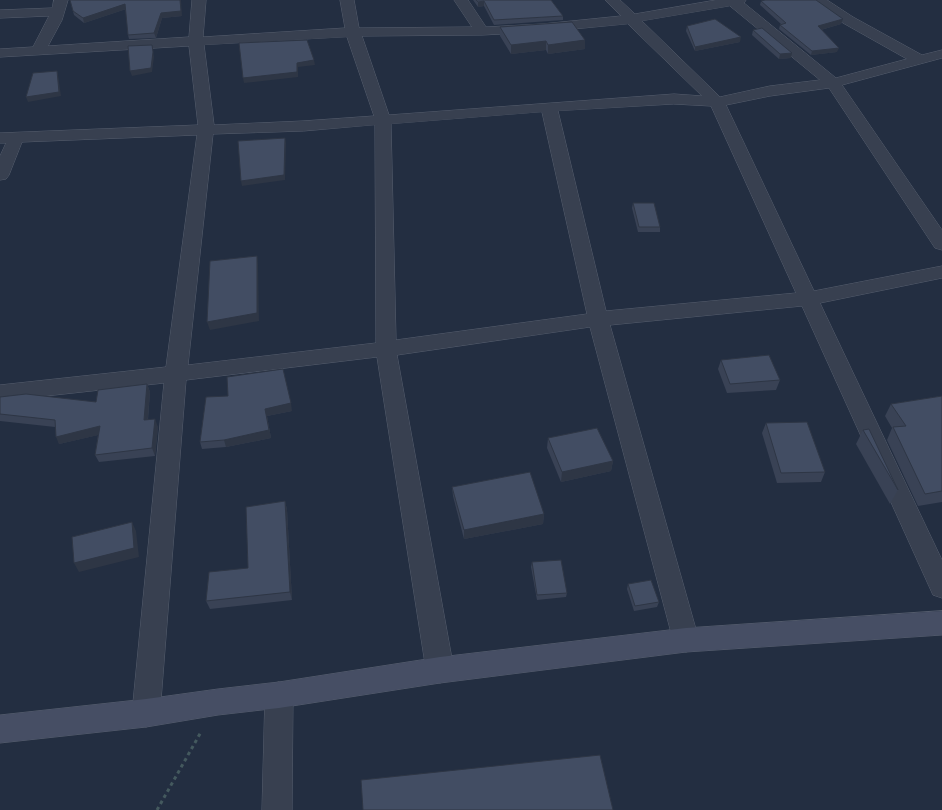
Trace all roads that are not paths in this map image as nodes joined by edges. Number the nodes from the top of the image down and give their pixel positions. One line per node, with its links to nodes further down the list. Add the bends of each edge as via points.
1 (199, 0): 12 (street)
2 (347, 0): 11 (street)
3 (461, 0): 10 (street)
4 (612, 0): 9 (street)
5 (818, 0): 16 (street, via 848,20)
6 (736, 1): 9 (street); 17 (street)
7 (59, 6): 8 (street); 13 (street)
8 (0, 14)
9 (632, 19): 10 (street); 18 (street)
10 (482, 31): 11 (street)
11 (353, 32): 12 (street); 20 (street)
12 (196, 40): 13 (street); 21 (street)
13 (38, 51): 14 (street)
14 (0, 53)
15 (942, 54): 16 (street)
16 (920, 60): 17 (street)
17 (832, 83): 18 (street, via 770,91); 24 (street)
18 (717, 102): 19 (street, via 674,99); 26 (street)
19 (548, 107): 20 (street); 27 (street)
20 (383, 119): 21 (street, via 303,126); 28 (street)
21 (206, 129): 22 (street); 29 (street)
22 (8, 138): 23 (street)
23 (0, 175)
24 (942, 244)
25 (942, 272): 26 (street)
26 (807, 299): 27 (street); 31 (street)
27 (598, 319): 28 (street); 33 (street)
28 (386, 349): 29 (street); 34 (street)
29 (176, 374): 30 (street); 36 (street)
30 (0, 393)
31 (942, 587)
32 (942, 623): 33 (main road)
33 (686, 640): 34 (main road)
34 (440, 670): 35 (main road)
35 (279, 695): 36 (main road); 38 (street)
36 (146, 713): 37 (main road)
37 (0, 729)
38 (277, 810)

